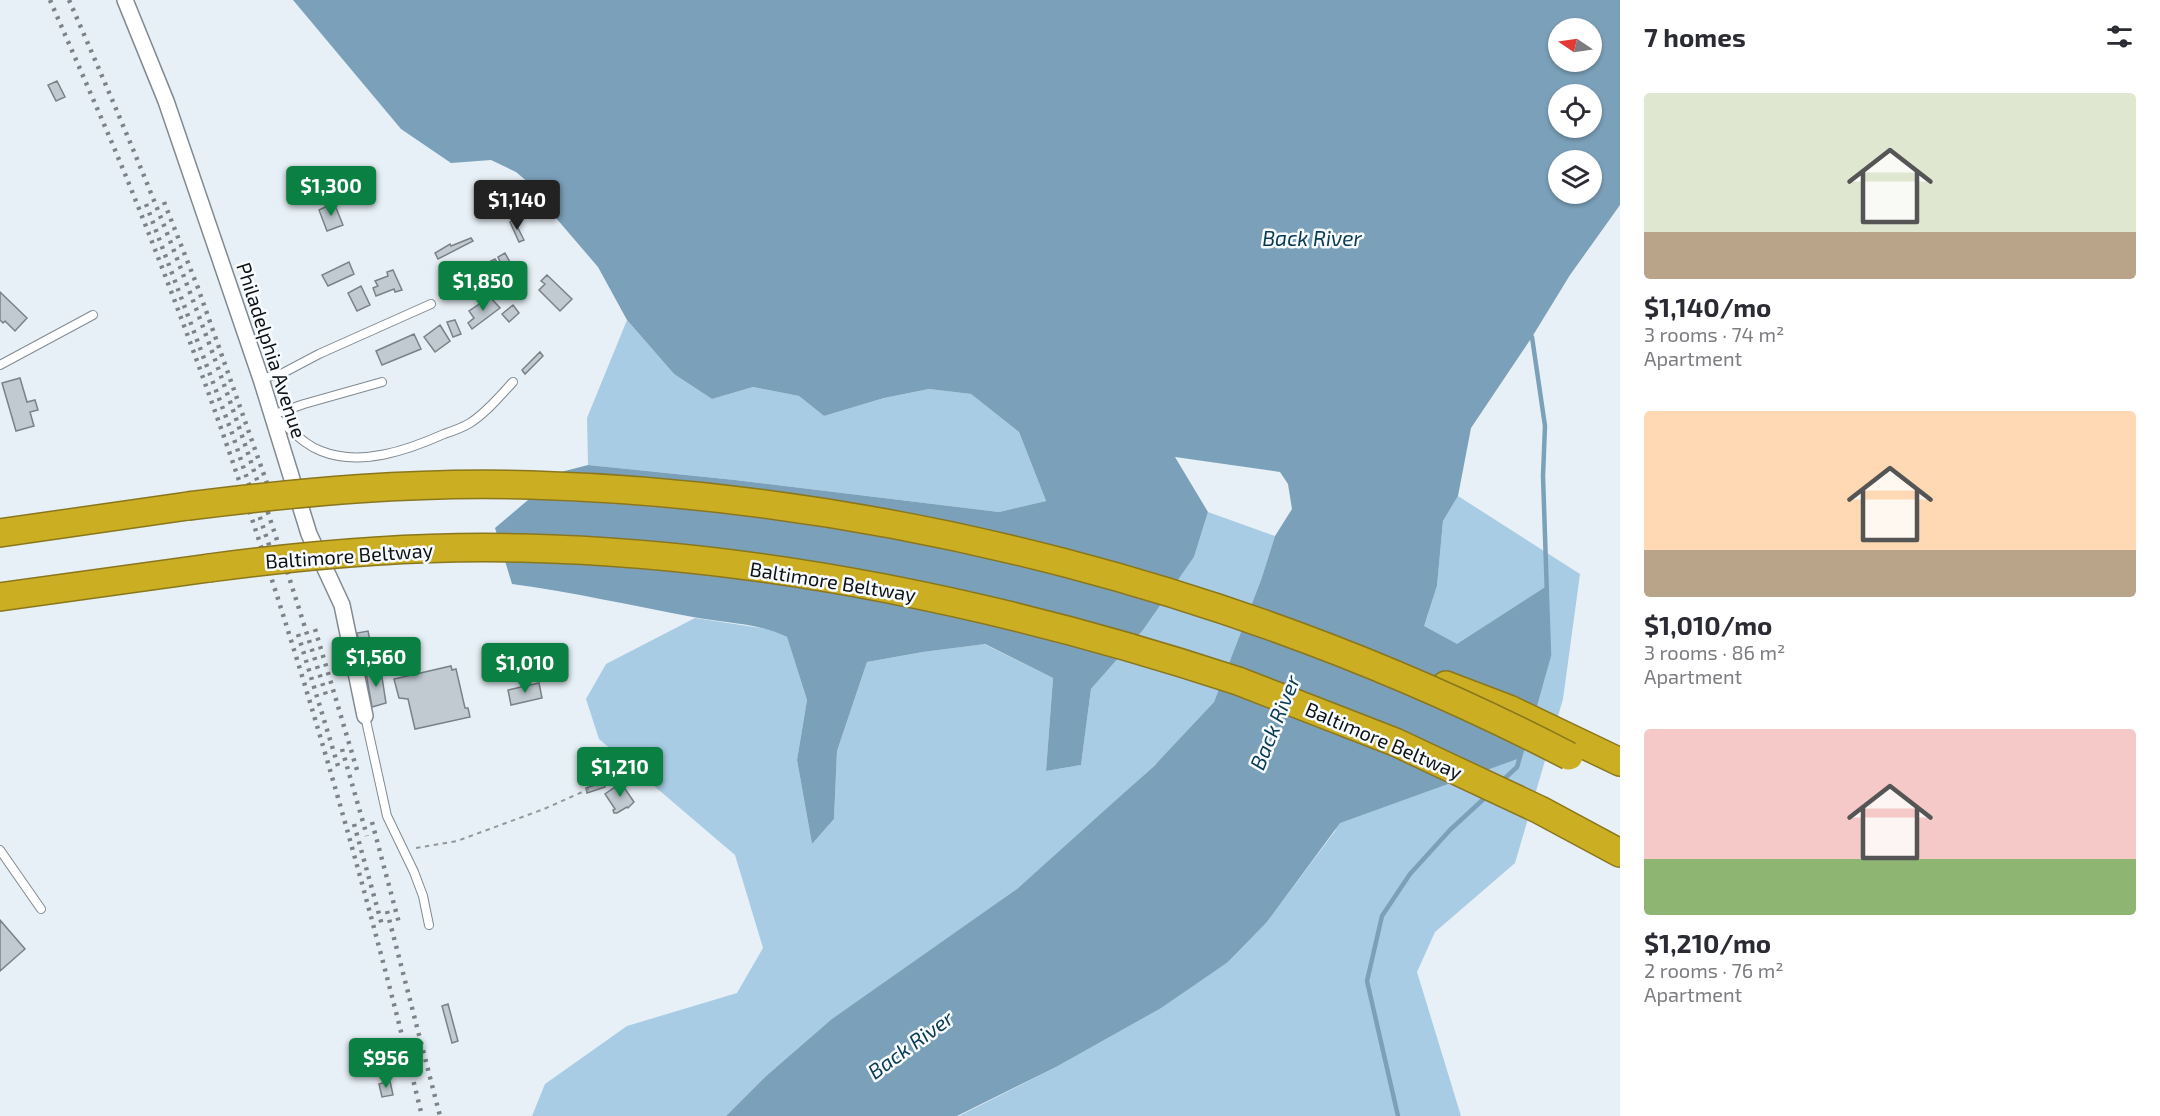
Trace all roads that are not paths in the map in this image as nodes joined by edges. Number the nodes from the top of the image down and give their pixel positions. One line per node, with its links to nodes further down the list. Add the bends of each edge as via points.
1 (125, 0): 5 (street, Philadelphia Avenue, via 166,100)
2 (431, 304): 5 (lane)
3 (93, 315): 4 (lane)
4 (0, 365)
5 (261, 380): 8 (street, Philadelphia Avenue)
6 (382, 382): 8 (lane)
7 (513, 382): 8 (lane, via 470,423 412,448 376,456 345,457 321,452)
8 (272, 415): 11 (street, Philadelphia Avenue, via 309,534 342,605)
9 (0, 533): 12 (highway, bridge, via 280,494 357,488 528,484 740,501 940,534 1186,597 1339,651)
10 (0, 597): 16 (highway, Baltimore Beltway, bridge, via 289,557 523,548 729,564 831,579 1016,615 1238,681 1385,738 1540,810)
11 (365, 716): 18 (lane, via 387,816 423,896)
12 (1573, 748): 13 (highway); 14 (highway)
13 (1620, 762)
14 (1620, 783)
15 (0, 850): 17 (lane)
16 (1620, 853)
17 (41, 909)
18 (429, 925)

